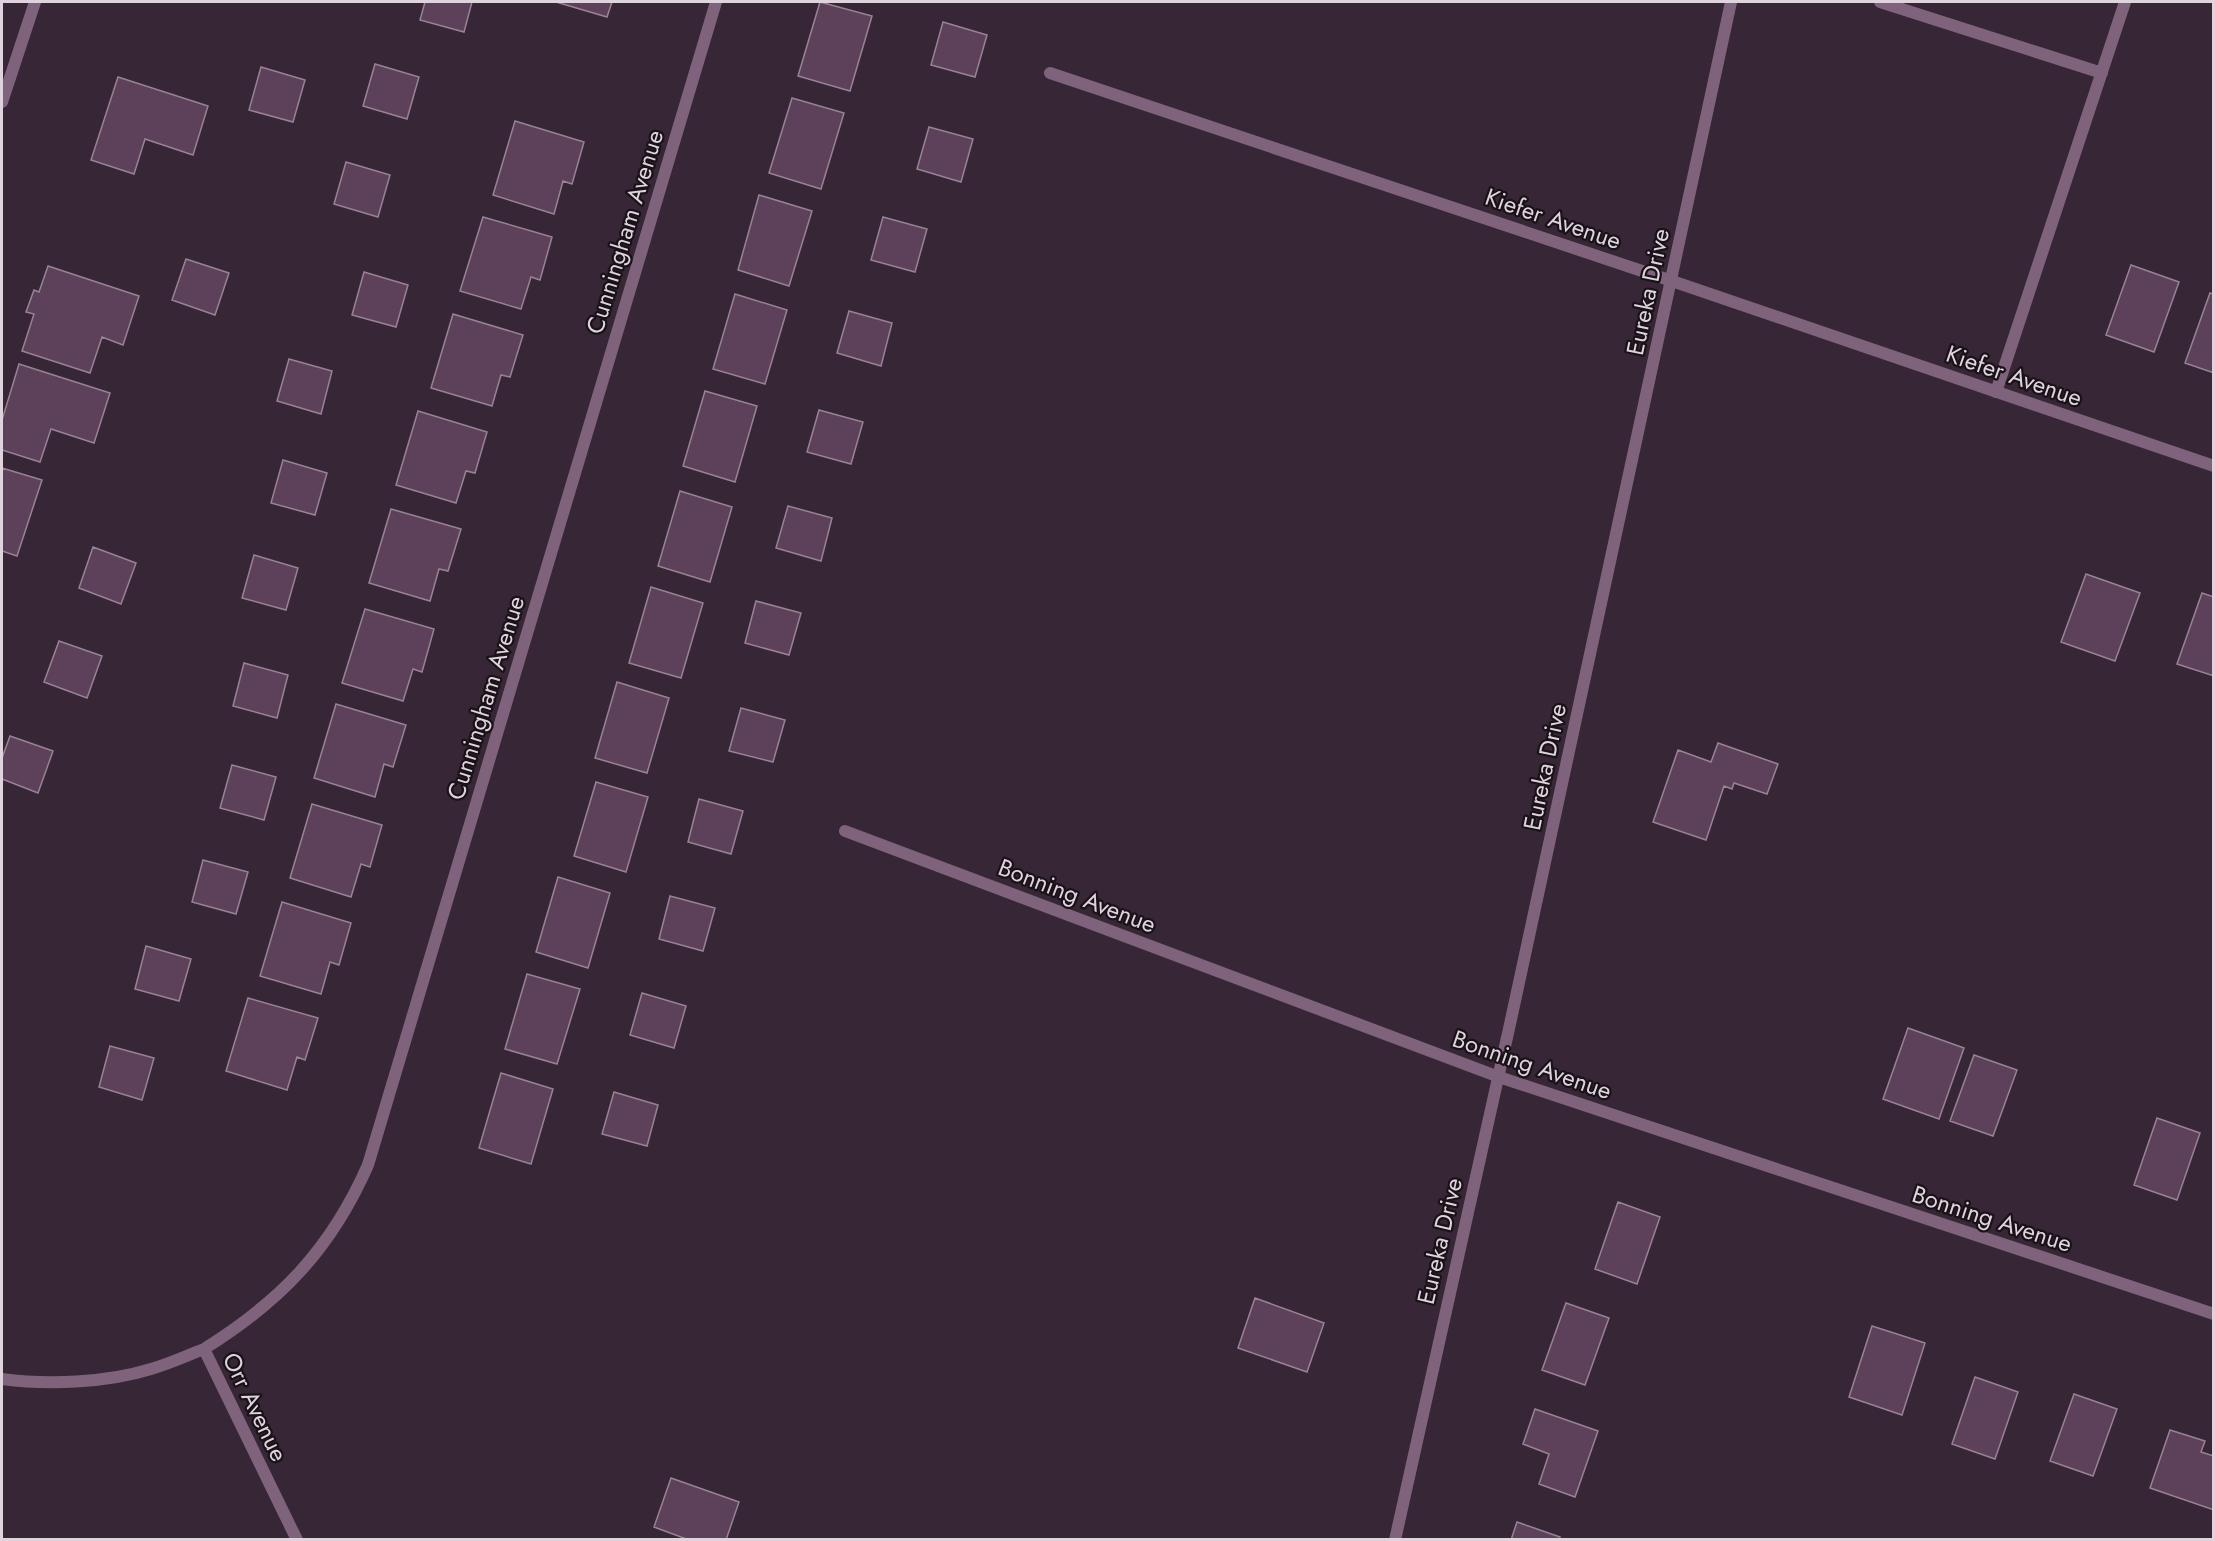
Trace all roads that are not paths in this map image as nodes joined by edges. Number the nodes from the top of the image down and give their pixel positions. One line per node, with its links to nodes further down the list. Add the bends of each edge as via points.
1 (35, 2): 8 (street)
2 (716, 2): 15 (street, Cunningham Avenue, via 368,1165 352,1201 300,1274 267,1305)
3 (1731, 2): 9 (street, Eureka Drive)
4 (1880, 2): 7 (street)
5 (2125, 2): 7 (street)
6 (1050, 73): 9 (street, Kiefer Avenue)
7 (2102, 73): 10 (street)
8 (2, 102)
9 (1672, 281): 10 (street, Kiefer Avenue); 13 (street, Eureka Drive)
10 (1996, 392): 11 (street, Kiefer Avenue)
11 (2214, 466)
12 (845, 831): 13 (street, Bonning Avenue)
13 (1499, 1077): 14 (street, Bonning Avenue); 18 (street, Eureka Drive)
14 (2214, 1314)
15 (204, 1349): 16 (street, Orr Avenue, via 149,1370 117,1376 49,1382); 17 (street, Orr Avenue)
16 (2, 1378)
17 (297, 1539)
18 (1395, 1539)

